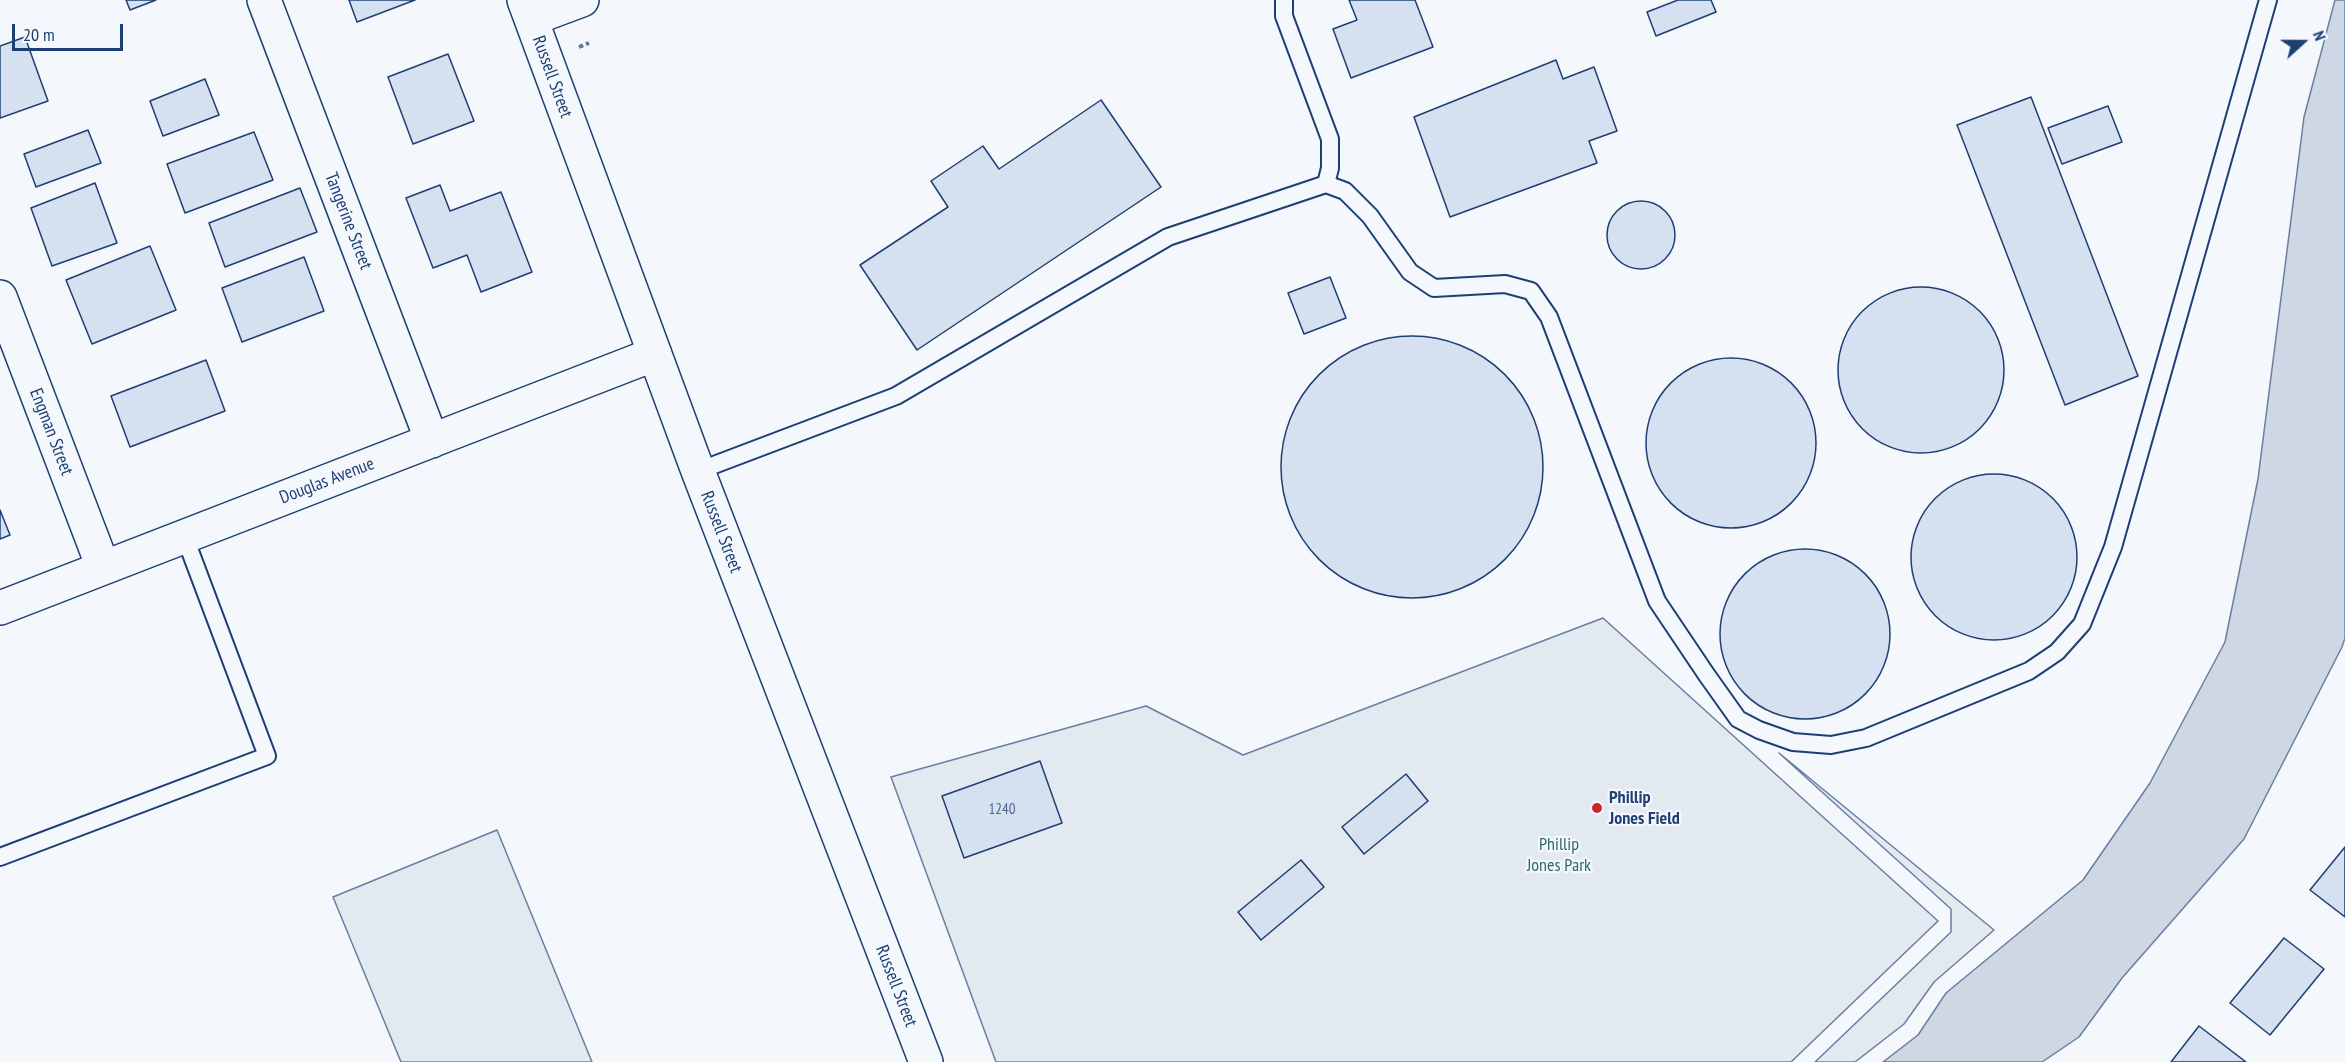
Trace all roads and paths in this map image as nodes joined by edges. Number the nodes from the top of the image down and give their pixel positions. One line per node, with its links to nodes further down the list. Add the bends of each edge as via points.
1 (264, 0): 9 (street, Tangerine Street)
2 (582, 0): 5 (street)
3 (1284, 0): 6 (lane, via 1284,16 1330,139)
4 (2268, 0): 6 (lane, via 2113,547 2082,624 2057,652 2029,671 1866,738 1831,745 1793,742 1738,718 1657,601 1549,316 1531,291 1504,284 1434,288 1410,272 1370,216 1345,191)
5 (527, 10): 8 (street, Russell Street)
6 (1326, 184): 10 (lane, via 1168,237 896,396)
7 (0, 297): 12 (street, Engman Street)
8 (655, 354): 9 (street, Douglas Avenue); 10 (street, Russell Street)
9 (432, 441): 11 (street, Douglas Avenue)
10 (698, 471): 15 (street, Russell Street)
11 (184, 535): 12 (street, Douglas Avenue); 14 (lane, via 267,756)
12 (103, 567): 13 (street, Douglas Avenue)
13 (0, 608)
14 (0, 857)
15 (926, 1062)

